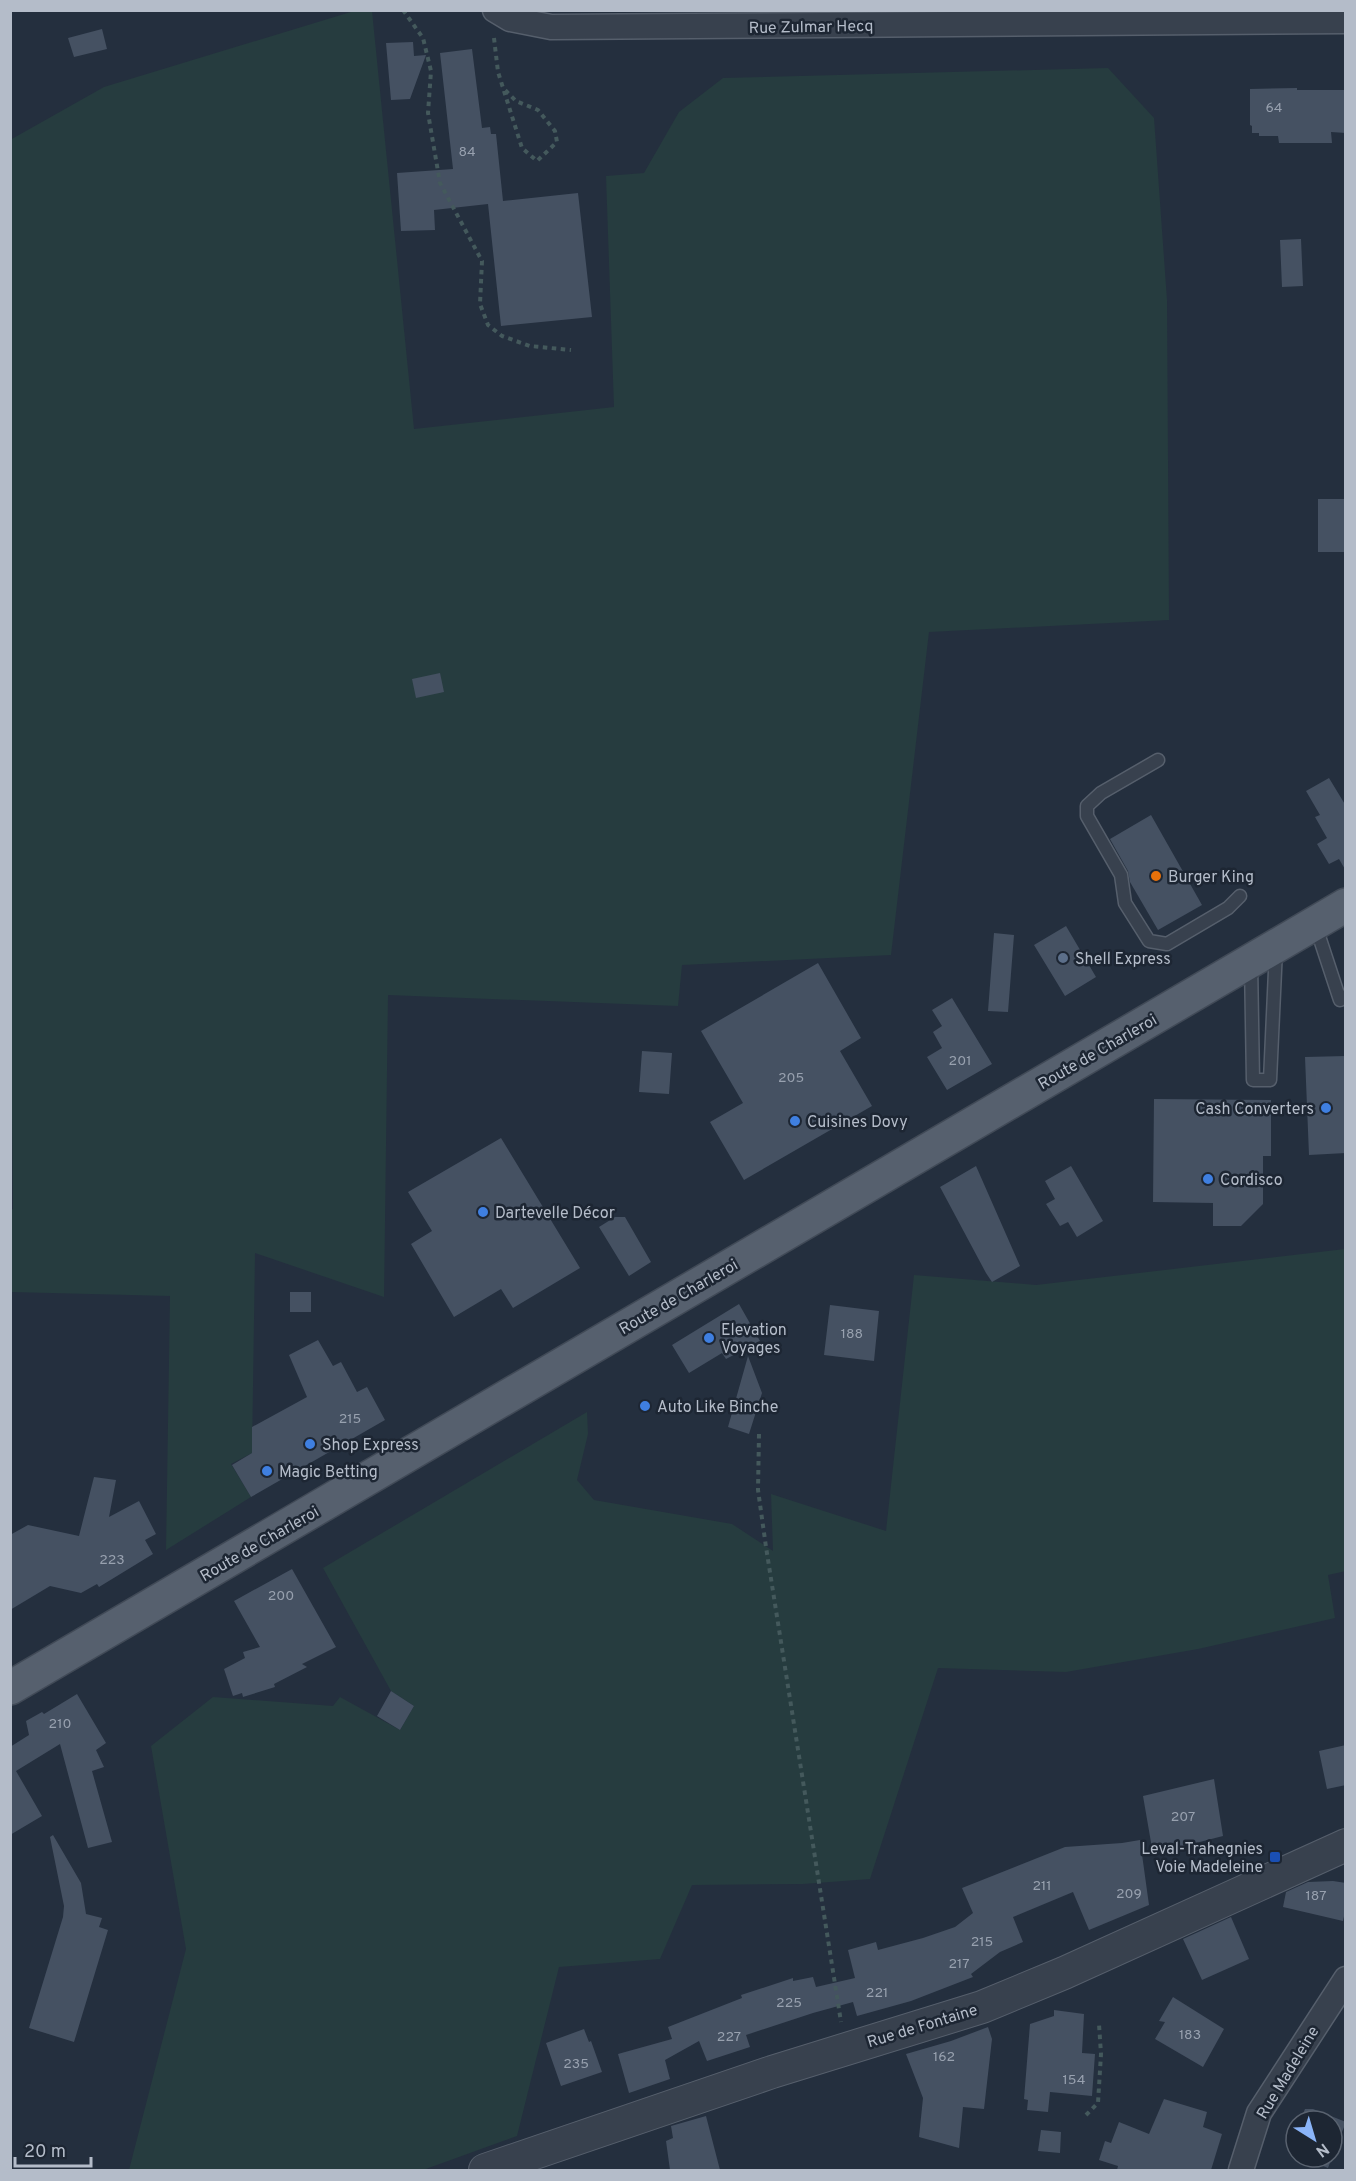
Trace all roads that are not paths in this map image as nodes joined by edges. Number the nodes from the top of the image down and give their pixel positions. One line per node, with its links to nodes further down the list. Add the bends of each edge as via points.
1 (494, 21): 2 (street, Rue Zulmar Hecq, via 551,27)
2 (1346, 21)
3 (1158, 760): 4 (lane, via 1101,793 1087,806 1087,816 1121,875 1125,903 1149,940 1167,944 1228,908)
4 (1240, 896)
5 (1346, 905): 6 (main road, Route de Charleroi)
6 (1315, 923): 7 (main road, Route de Charleroi); 8 (lane, via 1340,1000)
7 (1263, 954): 7 (lane, via 1253,1080 1270,1080); 9 (main road, Route de Charleroi)
8 (1346, 996)
9 (10, 1688)
10 (1346, 1845): 12 (street, Rue de Fontaine, via 982,2007 772,2072)
11 (1346, 1979): 13 (street, Rue Madeleine, via 1259,2113)
12 (485, 2170)
13 (1241, 2170)

